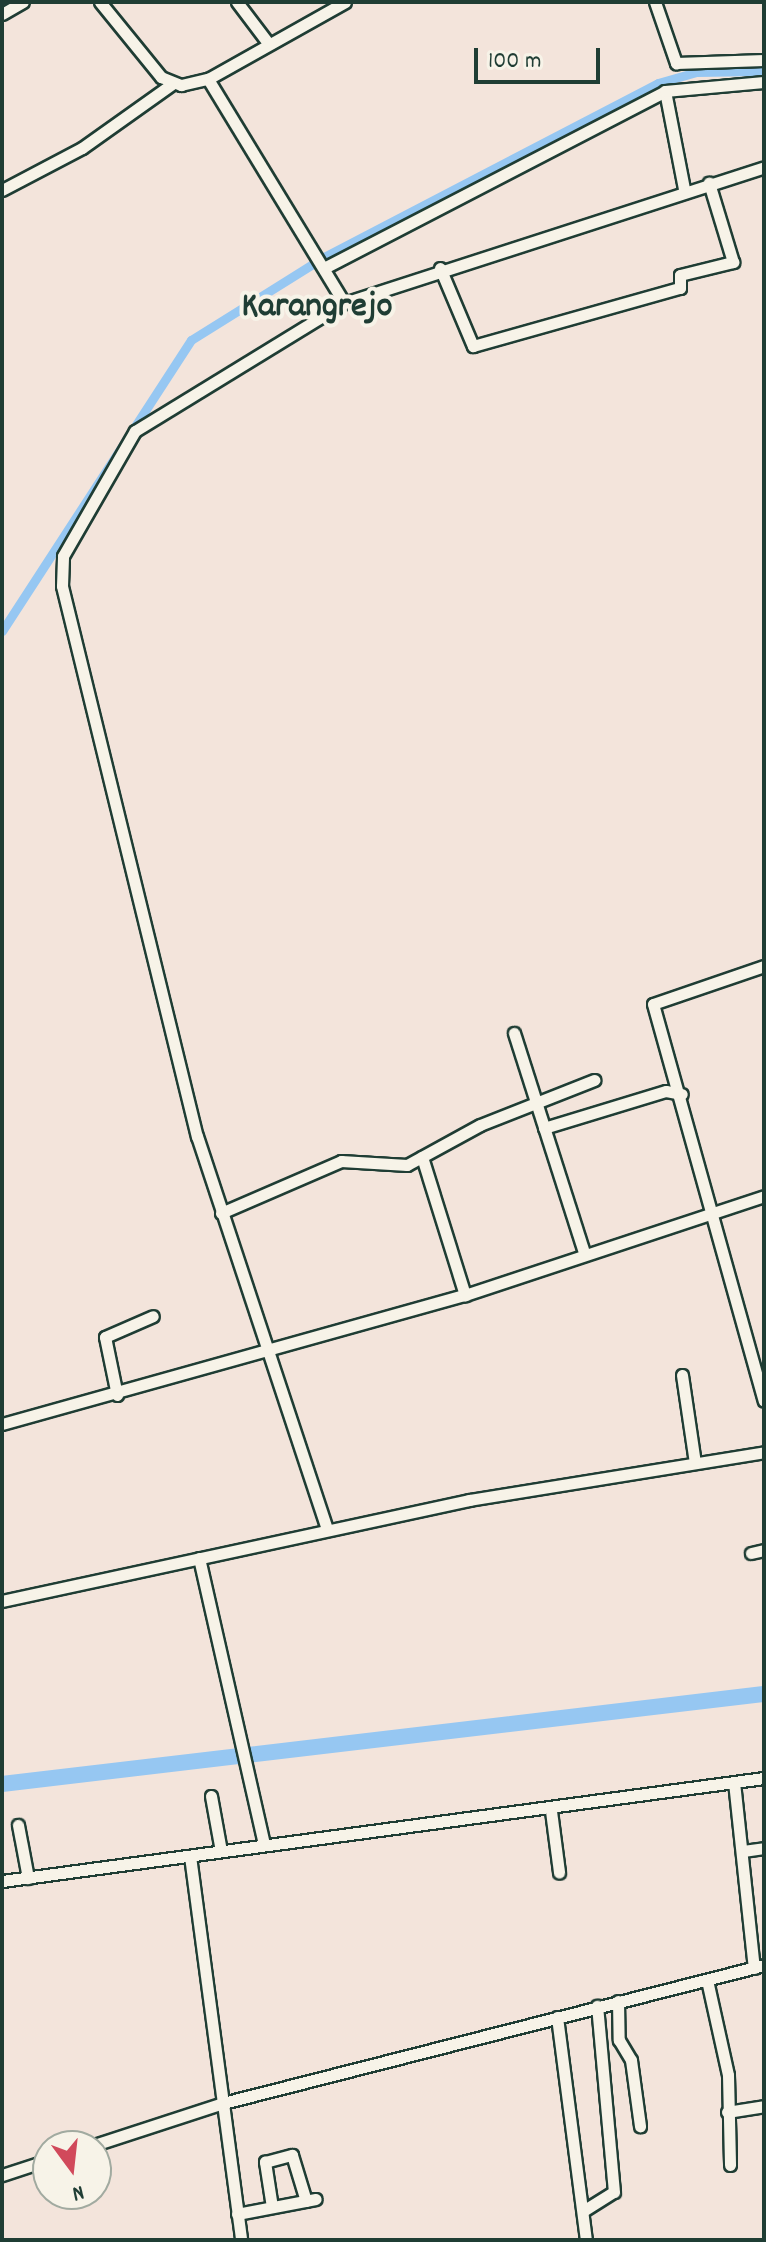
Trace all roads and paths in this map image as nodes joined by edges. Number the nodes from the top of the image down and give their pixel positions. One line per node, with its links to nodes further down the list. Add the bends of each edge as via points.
1 (23, 2): 6 (street)
2 (100, 2): 11 (street)
3 (237, 2): 7 (street)
4 (345, 2): 7 (street)
5 (655, 2): 8 (street, via 676,63)
6 (2, 14)
7 (268, 43): 9 (street)
8 (764, 60)
9 (208, 79): 11 (street); 17 (street)
10 (764, 82): 12 (street)
11 (172, 84): 16 (street, via 82,148)
12 (665, 91): 15 (street); 17 (street)
13 (764, 167): 14 (street)
14 (709, 183): 15 (street); 18 (street, via 733,262 680,275 680,288 473,346)
15 (684, 189): 18 (street)
16 (2, 190)
17 (321, 263): 19 (street)
18 (440, 268): 19 (street)
19 (344, 303): 29 (street, via 135,431 84,508 59,568)
20 (764, 966): 23 (street, via 654,1001)
21 (514, 1033): 24 (street)
22 (594, 1080): 24 (street)
23 (682, 1094): 25 (street, via 666,1091); 28 (street)
24 (536, 1104): 25 (street); 26 (street)
25 (544, 1128): 30 (street)
26 (422, 1157): 29 (street, via 392,1169 361,1157 341,1161); 31 (street)
27 (764, 1196): 28 (street)
28 (716, 1212): 30 (street); 36 (street)
29 (221, 1213): 33 (street)
30 (584, 1253): 31 (street)
31 (465, 1295): 33 (street)
32 (153, 1316): 35 (street, via 105,1337)
33 (267, 1352): 35 (street); 40 (street)
34 (682, 1375): 39 (street)
35 (117, 1395): 37 (street)
36 (764, 1401)
37 (2, 1424)
38 (764, 1452): 39 (street)
39 (695, 1463): 40 (street)
40 (327, 1529): 43 (street)
41 (764, 1550): 42 (street)
42 (751, 1553)
43 (199, 1558): 44 (street); 50 (street)
44 (2, 1601)
45 (764, 1778): 46 (street)
46 (734, 1782): 48 (street); 53 (street)
47 (211, 1796): 52 (street)
48 (551, 1811): 50 (street); 55 (street)
49 (18, 1825): 56 (street)
50 (264, 1844): 52 (street)
51 (764, 1848): 53 (street)
52 (221, 1851): 54 (street)
53 (743, 1851): 58 (street)
54 (190, 1856): 56 (street); 63 (street)
55 (559, 1872)
56 (28, 1878): 57 (street)
57 (2, 1881)
58 (759, 1967): 59 (street)
59 (707, 1980): 60 (street); 65 (street, via 727,2066)
60 (618, 2001): 61 (street); 66 (street)
61 (597, 2006): 62 (street); 72 (street, via 614,2192)
62 (557, 2017): 63 (street); 72 (street)
63 (223, 2103): 67 (street); 73 (street)
64 (764, 2106): 65 (street)
65 (727, 2112): 69 (street)
66 (640, 2126)
67 (112, 2139)
68 (32, 2165): 70 (street)
69 (730, 2165)
70 (2, 2175)
71 (272, 2207): 71 (street, via 265,2162 292,2155 311,2200); 73 (street)
72 (583, 2211): 75 (street)
73 (237, 2214): 74 (street)
74 (241, 2240)
75 (586, 2240)

